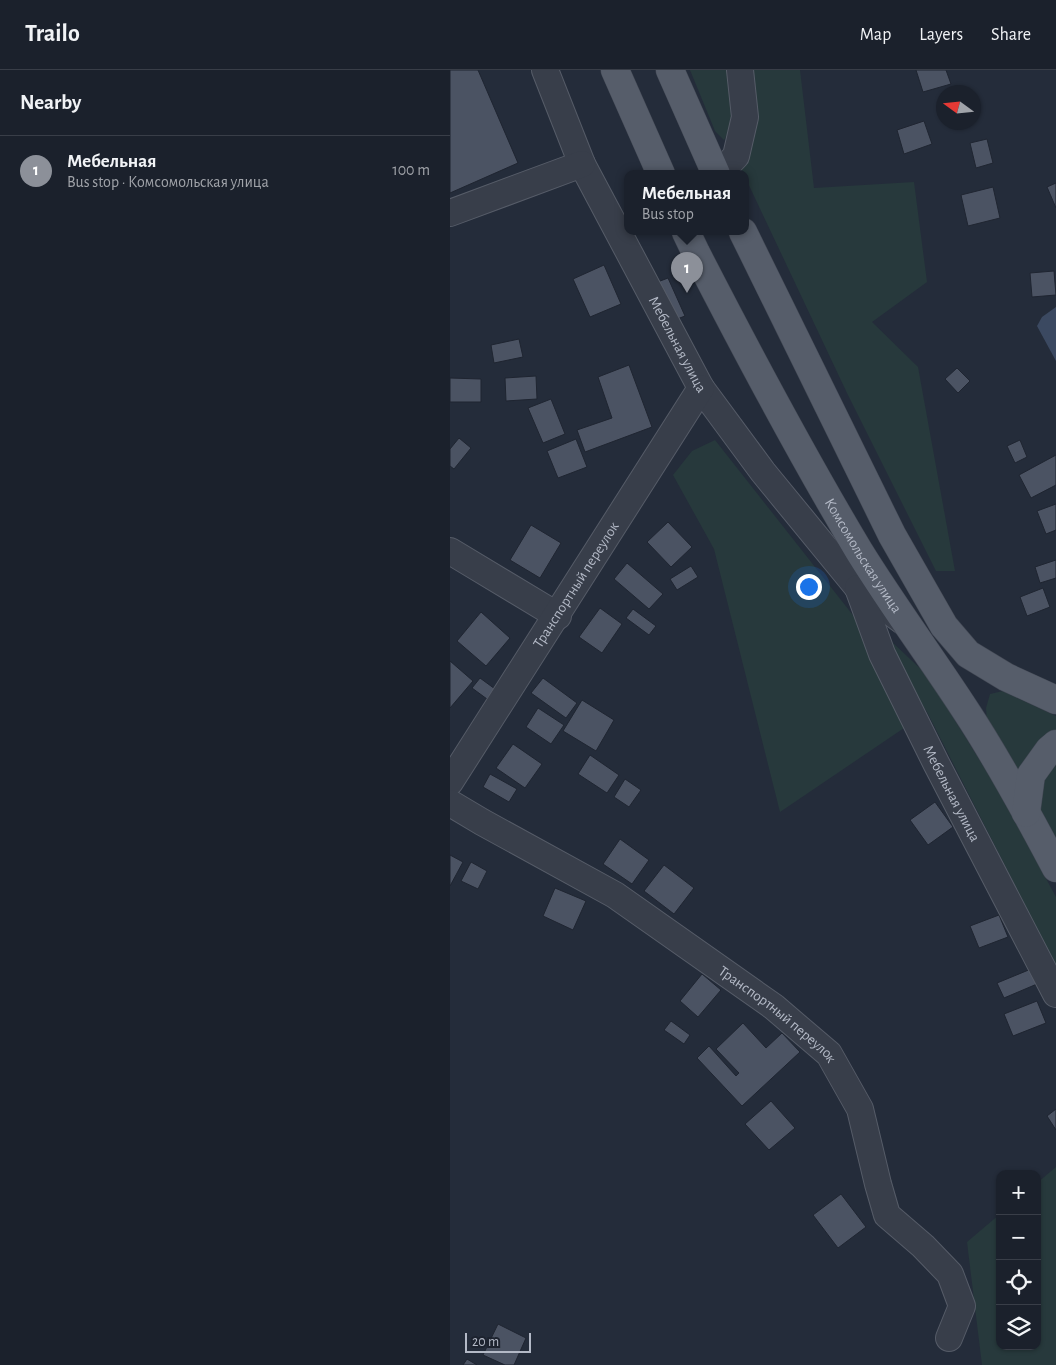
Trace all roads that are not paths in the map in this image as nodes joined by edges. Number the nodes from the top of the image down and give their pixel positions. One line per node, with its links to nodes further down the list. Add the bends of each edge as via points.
1 (545, 70): 5 (street, Мебельная улица)
2 (616, 70): 6 (main road)
3 (670, 70): 7 (main road)
4 (740, 70): 8 (street, via 746,118 736,156)
5 (582, 164): 9 (street); 12 (street, Мебельная улица)
6 (659, 170)
7 (716, 170)
8 (722, 170)
9 (450, 213)
10 (687, 235): 14 (main road, Комсомольская улица, via 772,400)
11 (744, 235): 13 (main road)
12 (702, 388): 16 (street, Мебельная улица, via 763,472); 17 (street, Транспортный переулок)
13 (892, 535): 14 (main road); 19 (main road, via 944,626 968,654 1006,677)
14 (859, 550): 18 (main road, Комсомольская улица)
15 (450, 551): 17 (street)
16 (858, 588): 18 (street, Мебельная улица); 25 (street, Мебельная улица, via 882,654)
17 (558, 616): 21 (street, Транспортный переулок)
18 (905, 623): 23 (main road, Комсомольская улица, via 966,712)
19 (1056, 700)
20 (1056, 744): 23 (main road, via 1031,775)
21 (450, 782)
22 (450, 803): 26 (street, Транспортный переулок, via 615,895 774,1007 828,1054 860,1108 888,1215 950,1274 962,1306)
23 (1026, 813): 24 (main road, Комсомольская улица)
24 (1056, 868)
25 (1056, 994)
26 (949, 1338)

